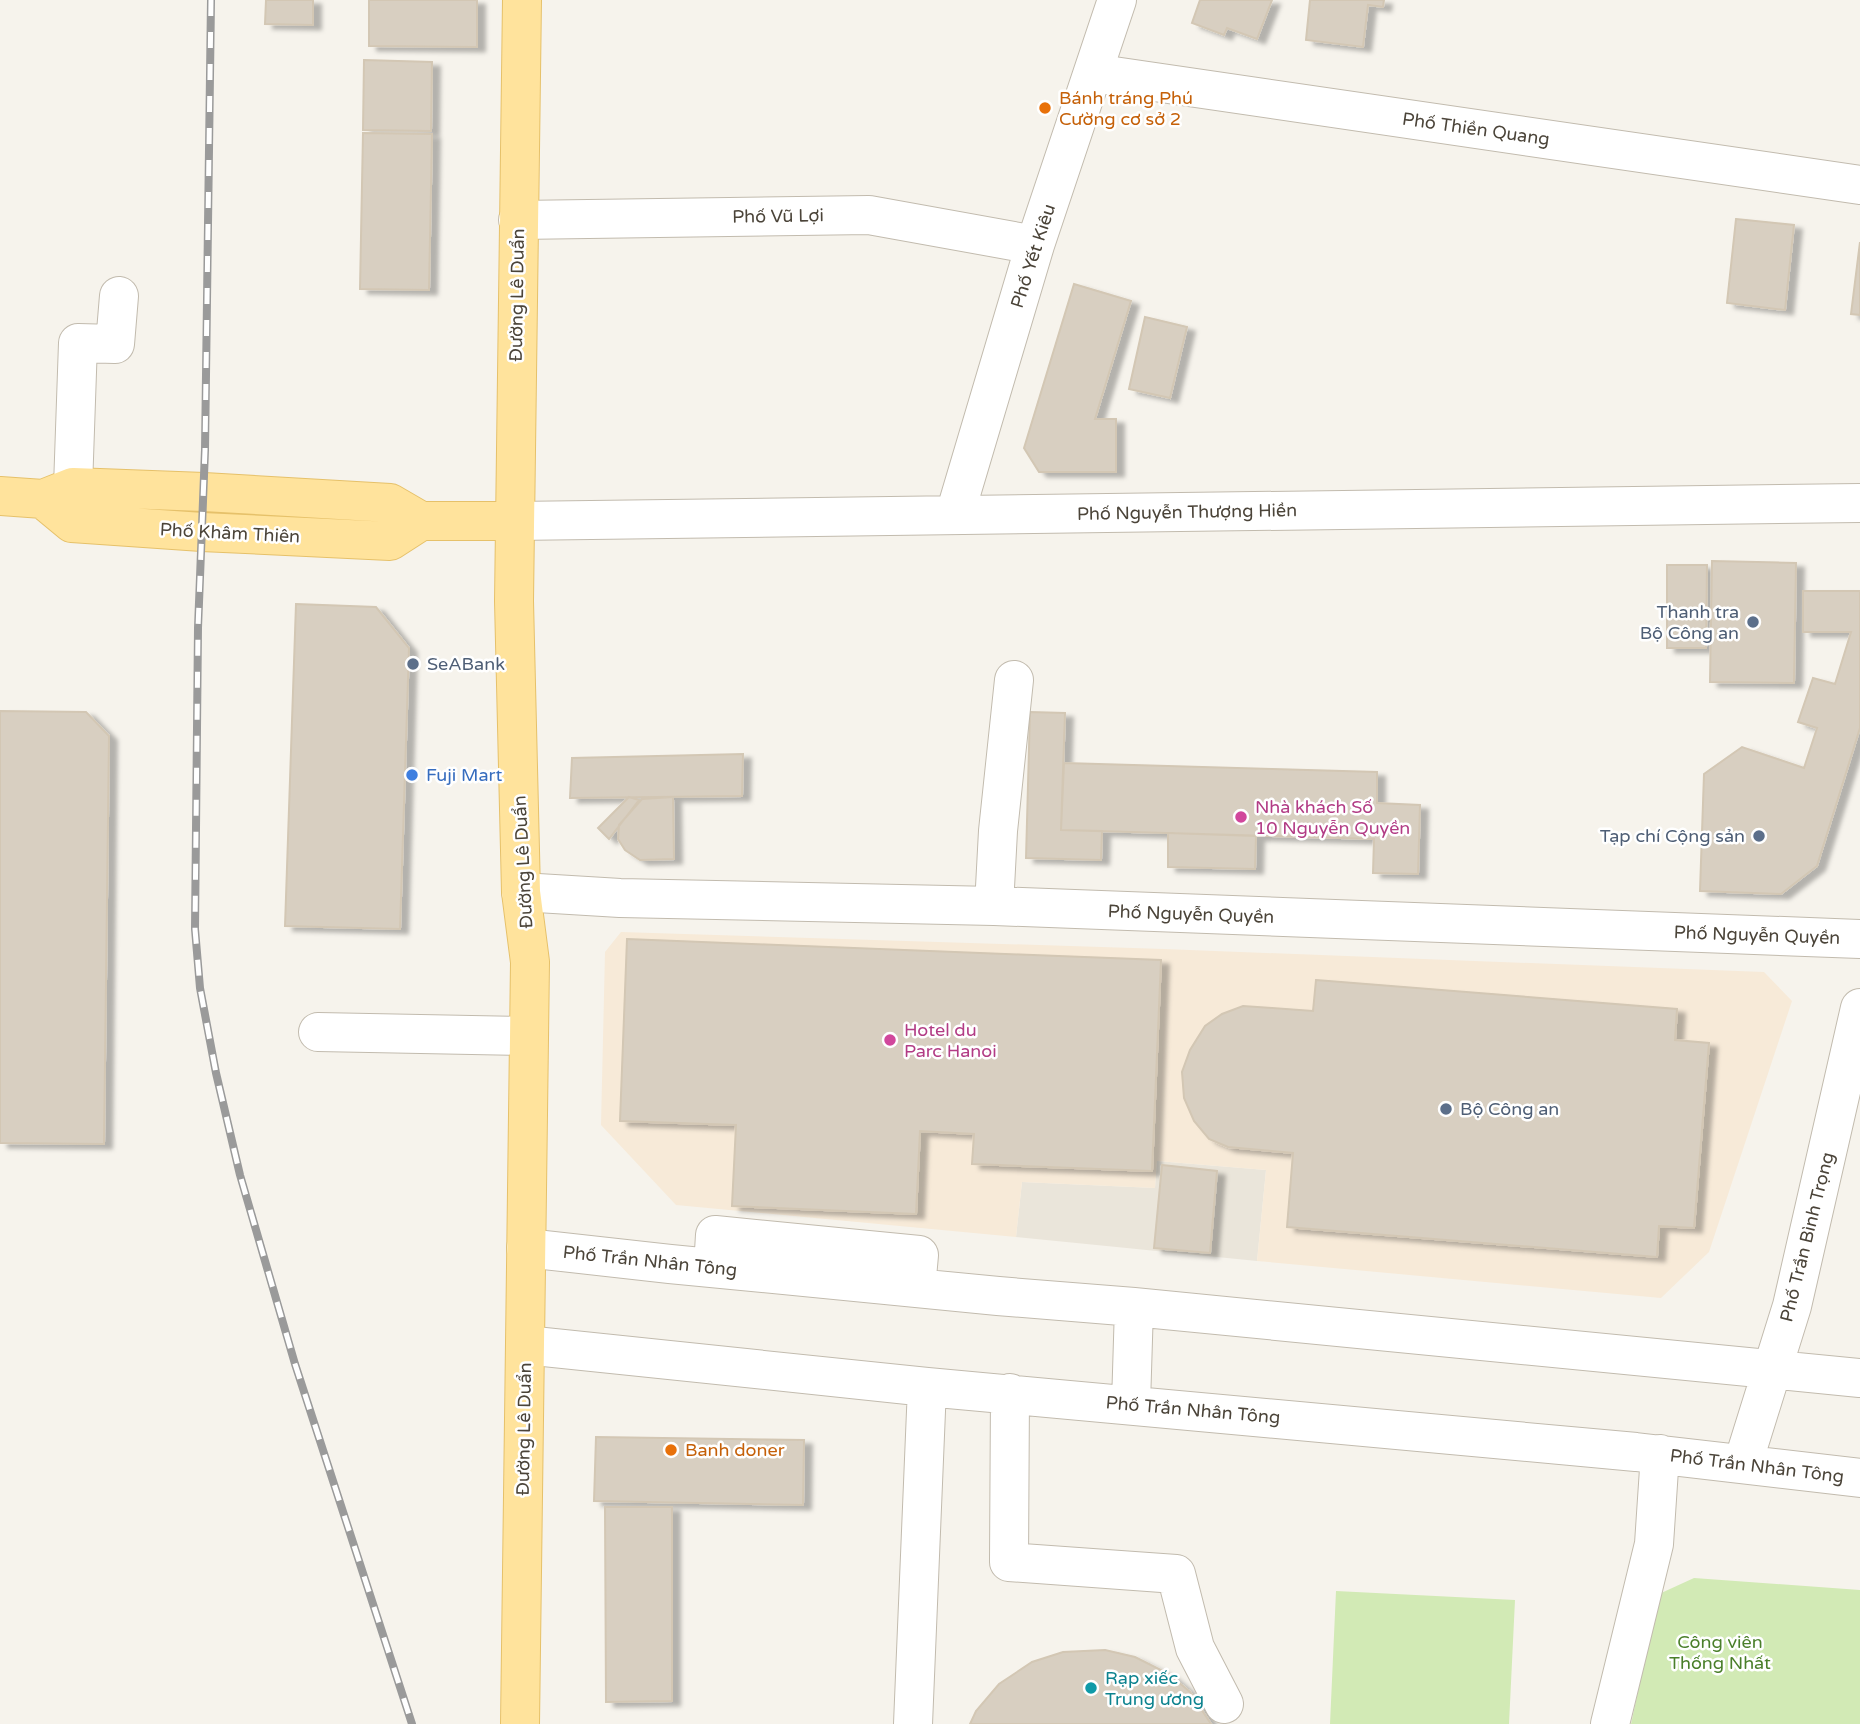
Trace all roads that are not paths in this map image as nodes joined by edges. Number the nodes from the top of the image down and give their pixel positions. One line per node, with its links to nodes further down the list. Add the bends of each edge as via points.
1 (522, 0): 5 (main road, Đường Lê Duẩn)
2 (1117, 0): 3 (street, Phố Yết Kiêu)
3 (1093, 73): 4 (street, Phố Thiền Quang); 6 (street, Phố Yết Kiêu)
4 (1860, 186)
5 (518, 220): 6 (street, Phố Vũ Lợi, via 869,215); 12 (main road, Đường Lê Duẩn)
6 (1035, 245): 11 (street, Phố Yết Kiêu)
7 (119, 296): 8 (street, via 115,344 78,343)
8 (58, 493): 9 (main road); 12 (main road, Phố Khâm Thiên, via 72,523 202,532 390,541 421,521)
9 (0, 496)
10 (1860, 503): 11 (street, Phố Nguyễn Thượng Hiền)
11 (954, 514): 12 (street, Phố Nguyễn Thượng Hiền)
12 (514, 521): 14 (main road, Đường Lê Duẩn)
13 (1014, 680): 15 (street)
14 (521, 892): 15 (street, Phố Nguyễn Quyền); 19 (main road, Đường Lê Duẩn, via 530,962)
15 (994, 906): 16 (street, Phố Nguyễn Quyền)
16 (1860, 939)
17 (1860, 1008): 23 (street, Phố Trần Bình Trọng, via 1792,1306)
18 (318, 1032): 19 (street)
19 (528, 1036): 20 (main road, Đường Lê Duẩn)
20 (526, 1248): 21 (street, Phố Trần Nhân Tông); 22 (main road, Đường Lê Duẩn)
21 (1134, 1307): 23 (street, Phố Trần Nhân Tông); 27 (street)
22 (525, 1345): 25 (street, Phố Trần Nhân Tông); 32 (main road, Đường Lê Duẩn)
23 (1771, 1370): 24 (street, Phố Trần Nhân Tông); 29 (street, Phố Trần Bình Trọng)
24 (1860, 1378)
25 (927, 1387): 26 (street, Phố Trần Nhân Tông); 33 (street)
26 (1010, 1393): 27 (street, Phố Trần Nhân Tông); 31 (street, via 1009,1562 1176,1574 1195,1648)
27 (1131, 1404): 28 (street, Phố Trần Nhân Tông)
28 (1660, 1454): 29 (street, Phố Trần Nhân Tông); 34 (street, via 1654,1544)
29 (1743, 1463): 30 (street, Phố Trần Nhân Tông)
30 (1860, 1478)
31 (1224, 1704)
32 (520, 1724)
33 (913, 1724)
34 (1610, 1724)

